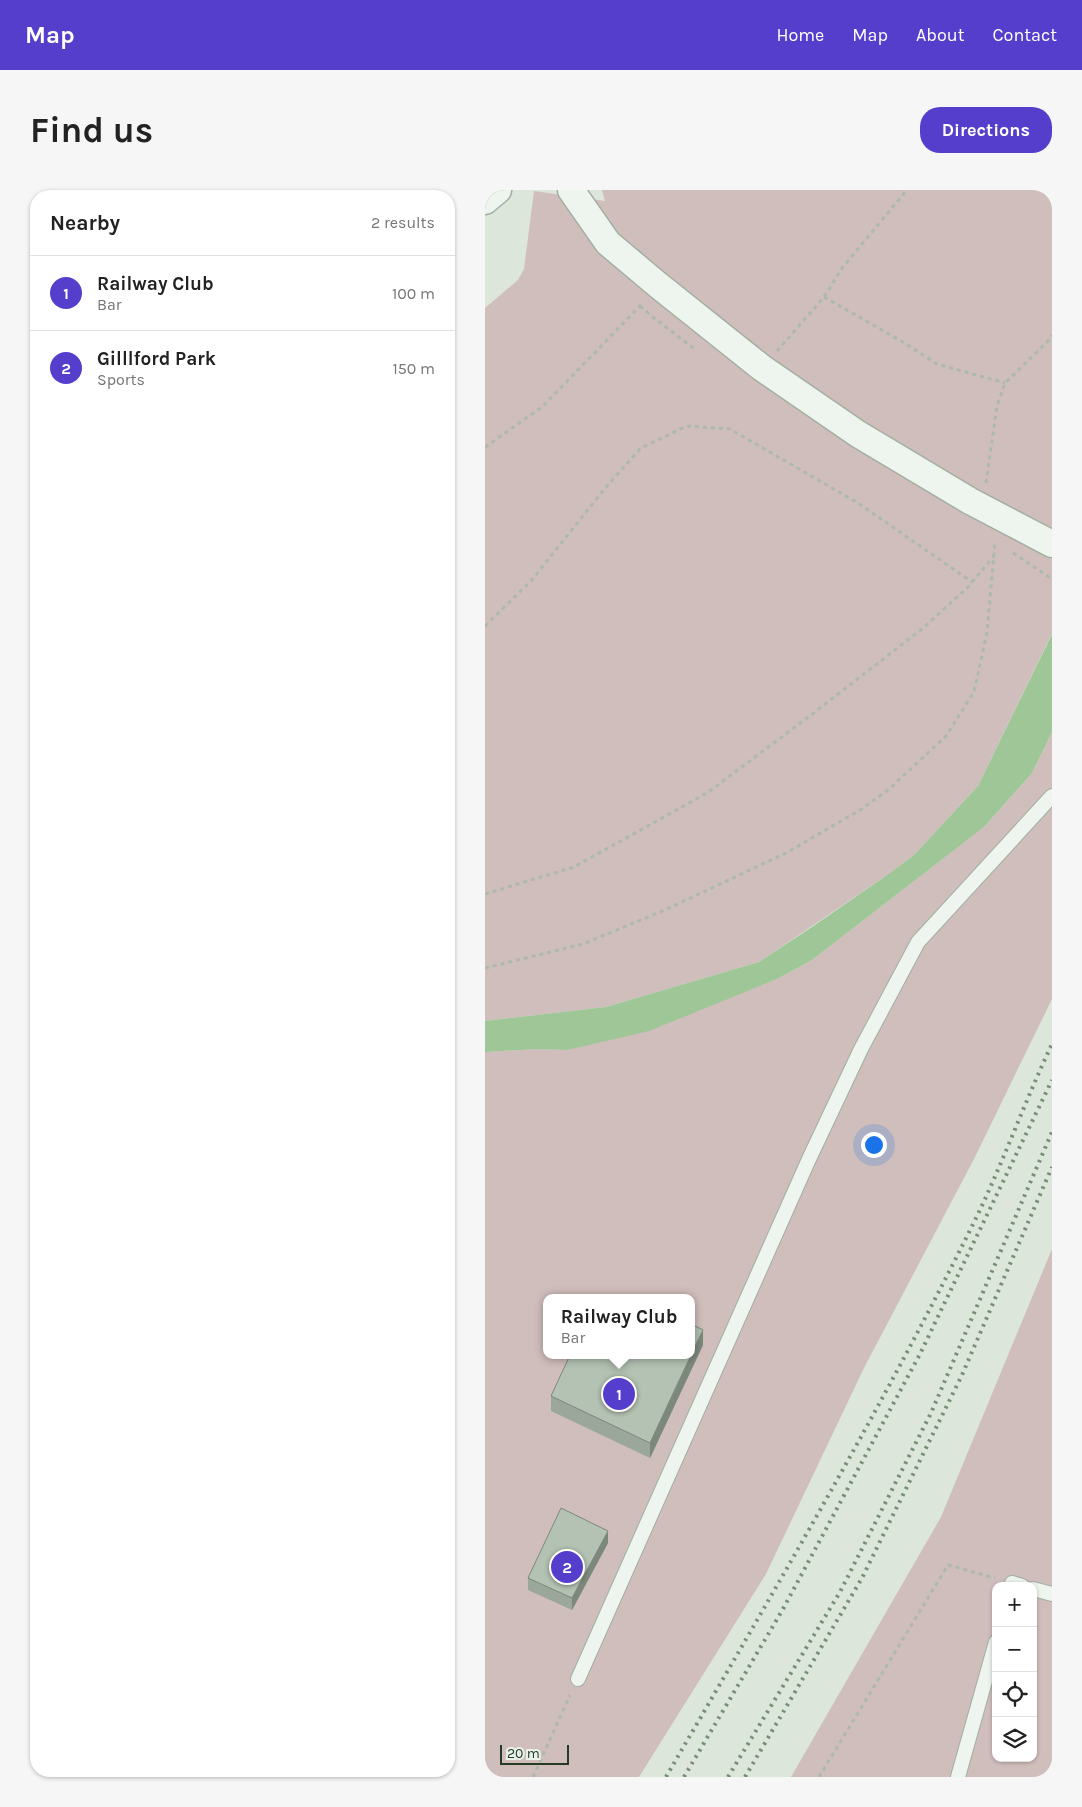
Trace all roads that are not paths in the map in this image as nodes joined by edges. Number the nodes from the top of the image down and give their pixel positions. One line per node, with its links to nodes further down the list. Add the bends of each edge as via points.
1 (498, 190): 3 (street)
2 (571, 190): 4 (street, via 608,243 762,368 858,434)
3 (485, 201)
4 (1052, 544)
5 (1052, 796): 9 (lane, via 918,942 909,958 809,1159)
6 (1037, 1590): 7 (lane)
7 (1052, 1594)
8 (992, 1656): 10 (lane)
9 (578, 1679)
10 (957, 1777)

